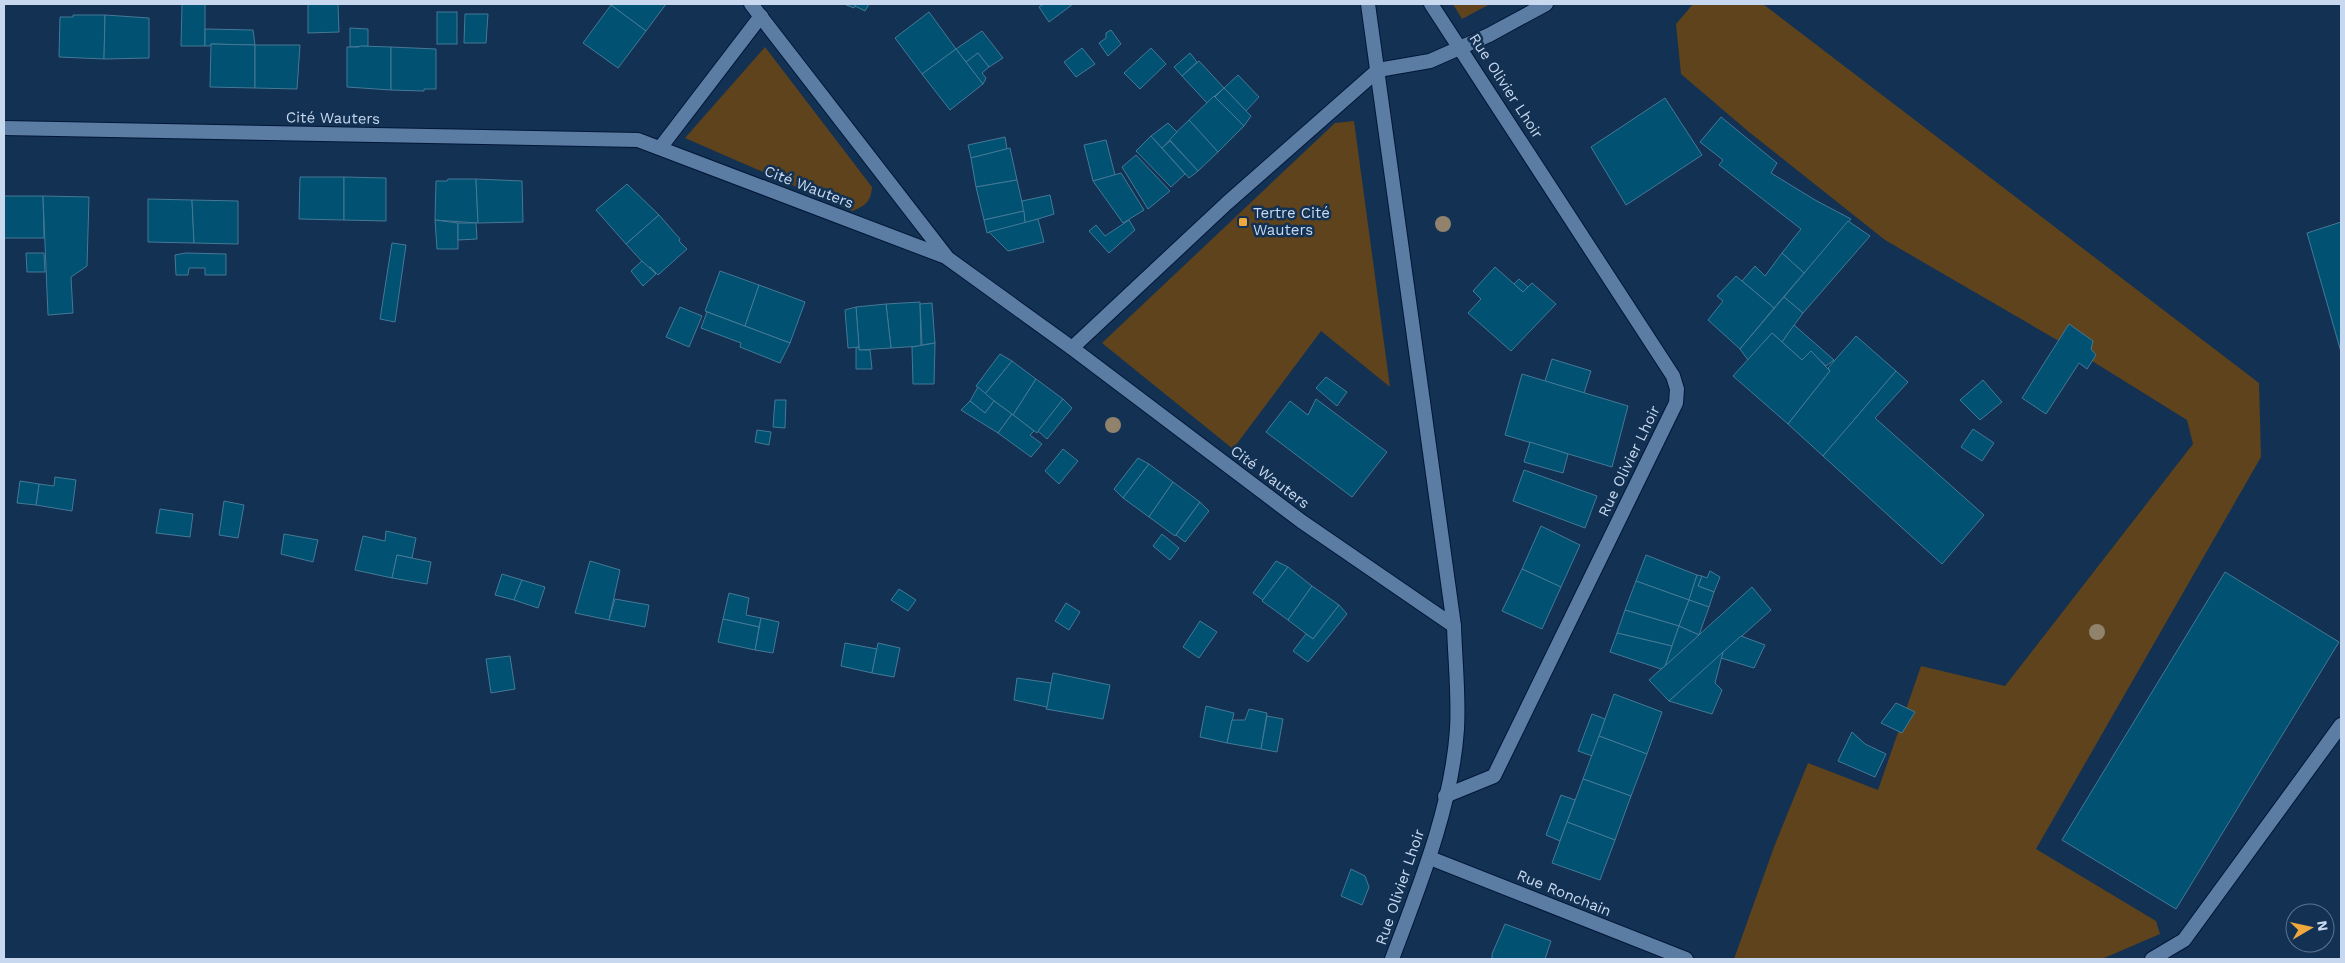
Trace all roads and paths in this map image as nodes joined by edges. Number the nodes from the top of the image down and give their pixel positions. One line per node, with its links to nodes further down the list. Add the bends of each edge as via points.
1 (751, 4): 5 (street, Cité Wauters)
2 (1368, 4): 7 (street, Rue Olivier Lhoir)
3 (1432, 4): 6 (street, Rue Olivier Lhoir)
4 (1546, 4): 6 (street)
5 (761, 16): 9 (street); 10 (street, Cité Wauters)
6 (1462, 48): 7 (street, via 1430,61); 14 (street, Rue Olivier Lhoir, via 1673,376 1677,389 1676,403 1494,776)
7 (1378, 70): 11 (street, via 1227,203); 12 (street, Rue Olivier Lhoir)
8 (4, 128): 9 (street, Cité Wauters, via 638,140)
9 (660, 148): 10 (street, Cité Wauters)
10 (946, 257): 11 (street, Cité Wauters)
11 (1072, 348): 12 (street, Cité Wauters, via 1300,521)
12 (1454, 626): 14 (street, Rue Olivier Lhoir, via 1457,728)
13 (2341, 725): 18 (street, via 2184,940)
14 (1445, 796): 15 (street, Rue Olivier Lhoir)
15 (1430, 858): 16 (street, Rue Olivier Lhoir); 17 (street, Rue Ronchain)
16 (1392, 959)
17 (1686, 959)
18 (2152, 959)

